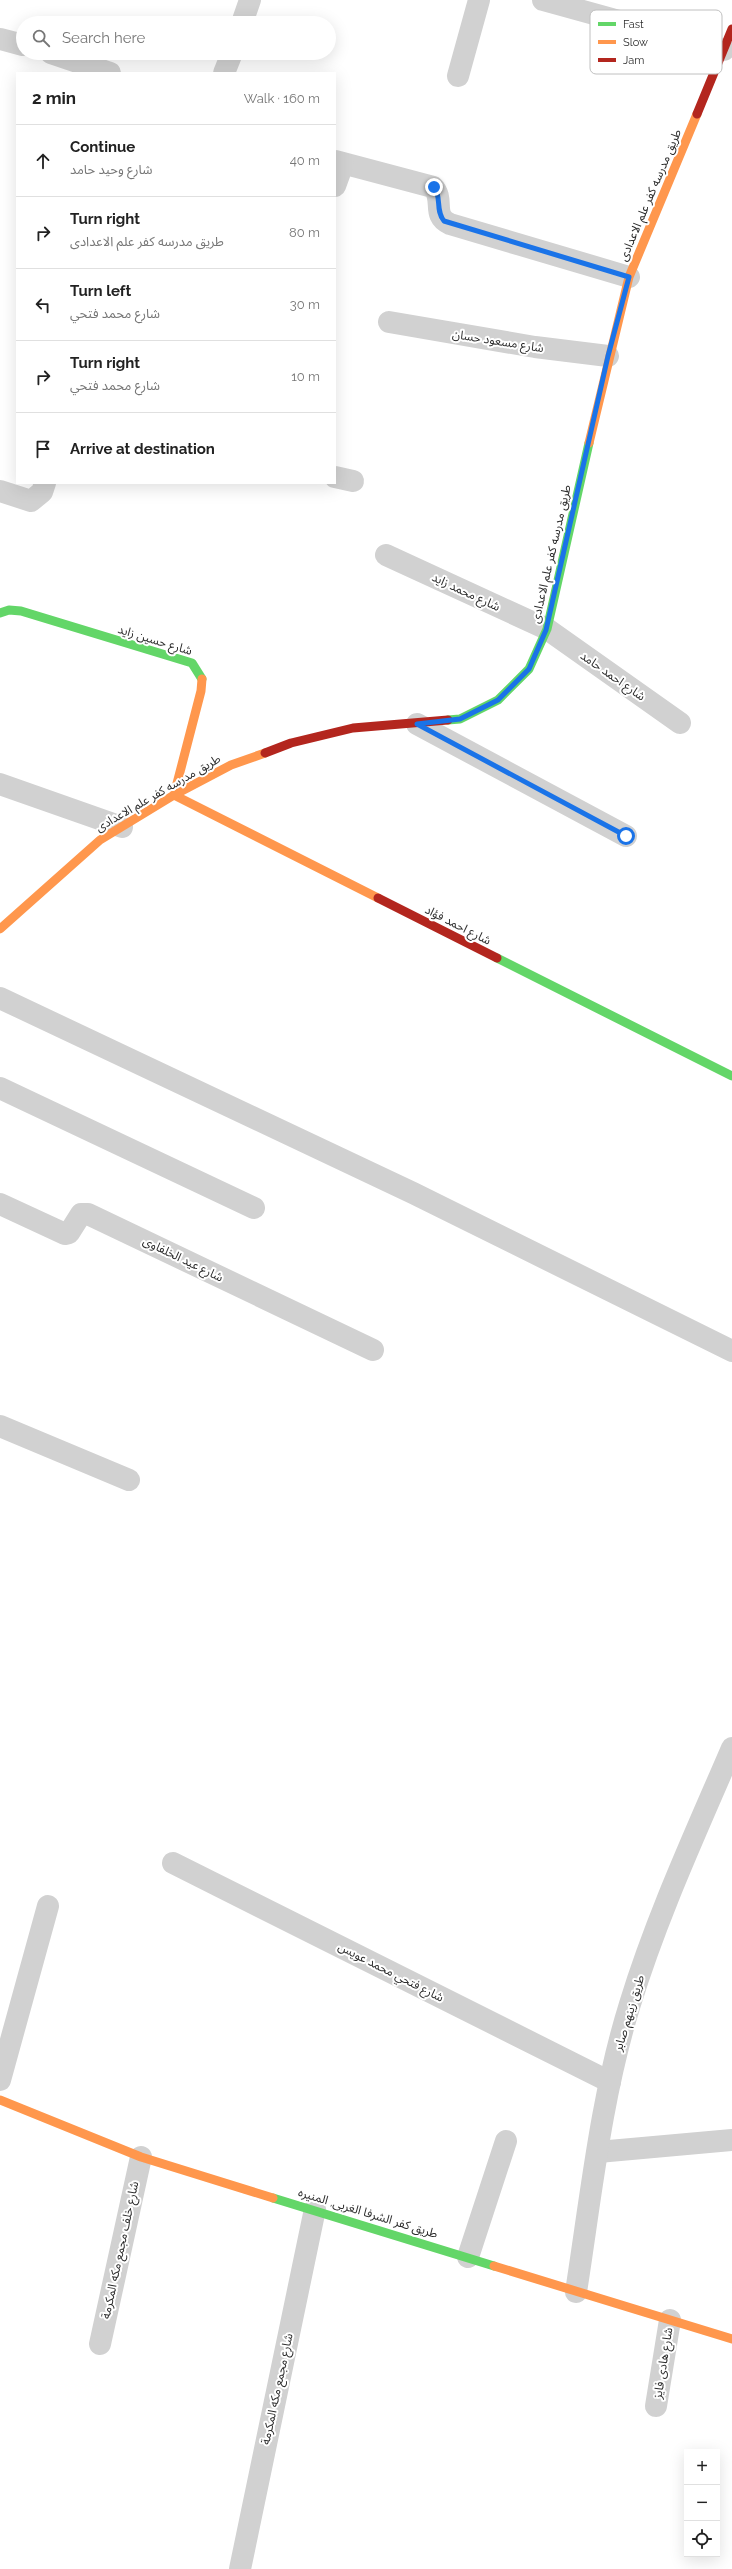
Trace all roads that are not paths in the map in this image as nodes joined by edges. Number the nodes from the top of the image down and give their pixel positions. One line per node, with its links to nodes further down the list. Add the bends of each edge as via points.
1 (250, 0): 5 (street)
2 (479, 0): 16 (street)
3 (550, 1): 4 (street)
4 (590, 12)
5 (244, 16)
6 (732, 29): 9 (street, طريق مدرسه كفر علم الاعدادى)
7 (0, 39): 8 (street)
8 (16, 43)
9 (724, 50): 10 (street, طريق مدرسه كفر علم الاعدادى)
10 (722, 55)
11 (72, 60): 13 (street)
12 (229, 60): 14 (street)
13 (107, 72)
14 (224, 72)
15 (714, 74): 19 (street, طريق مدرسه كفر علم الاعدادى)
16 (458, 76)
17 (339, 162): 18 (street); 19 (street, via 434,187 439,196 439,215 444,221)
18 (336, 180)
19 (629, 277): 21 (street, طريق مدرسه كفر علم الاعدادى)
20 (389, 322): 21 (street, شارع مسعود حسان, via 535,348)
21 (608, 356): 26 (street, طريق مدرسه كفر علم الاعدادى)
22 (45, 484): 23 (street, via 42,492 31,501)
23 (0, 491)
24 (386, 555): 26 (street, شارع محمد زايد)
25 (0, 613): 30 (street, شارع حسين زايد, via 9,610 21,611 192,663 200,671 203,680 201,691)
26 (546, 630): 27 (street, شارع احمد حامد); 28 (street, طريق مدرسه كفر علم الاعدادى, via 529,669 498,700 460,719)
27 (680, 723)
28 (417, 724): 30 (street, طريق مدرسه كفر علم الاعدادى, via 353,728 291,743 231,765); 32 (street)
29 (0, 784): 31 (street)
30 (174, 795): 31 (street, طريق مدرسه كفر علم الاعدادى); 35 (street, شارع احمد فؤاد)
31 (122, 827): 33 (street, طريق مدرسه كفر علم الاعدادى, via 100,840)
32 (626, 836)
33 (0, 929)
34 (0, 998): 40 (street, via 413,1194)
35 (732, 1076)
36 (0, 1088): 38 (street)
37 (0, 1204): 39 (street, شارع عيد الخلفاوى, via 65,1234 69,1233 81,1214 88,1214)
38 (254, 1208)
39 (373, 1350)
40 (732, 1351)
41 (0, 1426): 42 (street)
42 (129, 1480)
43 (732, 1748): 47 (street, طريق زينهم صابر, via 672,1887 630,2003)
44 (173, 1863): 47 (street, شارع فتحي محمد عويس)
45 (48, 1906): 46 (street)
46 (0, 2080)
47 (610, 2082): 51 (street, طريق زينهم صابر)
48 (0, 2100): 52 (street, طريق كفر الشرفا الغربى, المنيره)
49 (732, 2140): 51 (street)
50 (506, 2141): 54 (street)
51 (598, 2152): 55 (street, طريق زينهم صابر)
52 (141, 2156): 53 (street, طريق كفر الشرفا الغربى, المنيره); 58 (street, شارع خلف مجمع مكه المكرمة)
53 (315, 2209): 54 (street, طريق كفر الشرفا الغربى, المنيره); 60 (street, شارع مجمع مكه المكرمة)
54 (468, 2257): 55 (street, طريق كفر الشرفا الغربى, المنيره)
55 (576, 2292): 56 (street, طريق كفر الشرفا الغربى, المنيره)
56 (670, 2320): 57 (street, طريق كفر الشرفا الغربى, المنيره); 59 (street, شارع هادى فايز)
57 (732, 2338)
58 (100, 2344)
59 (656, 2406)
60 (240, 2569)

